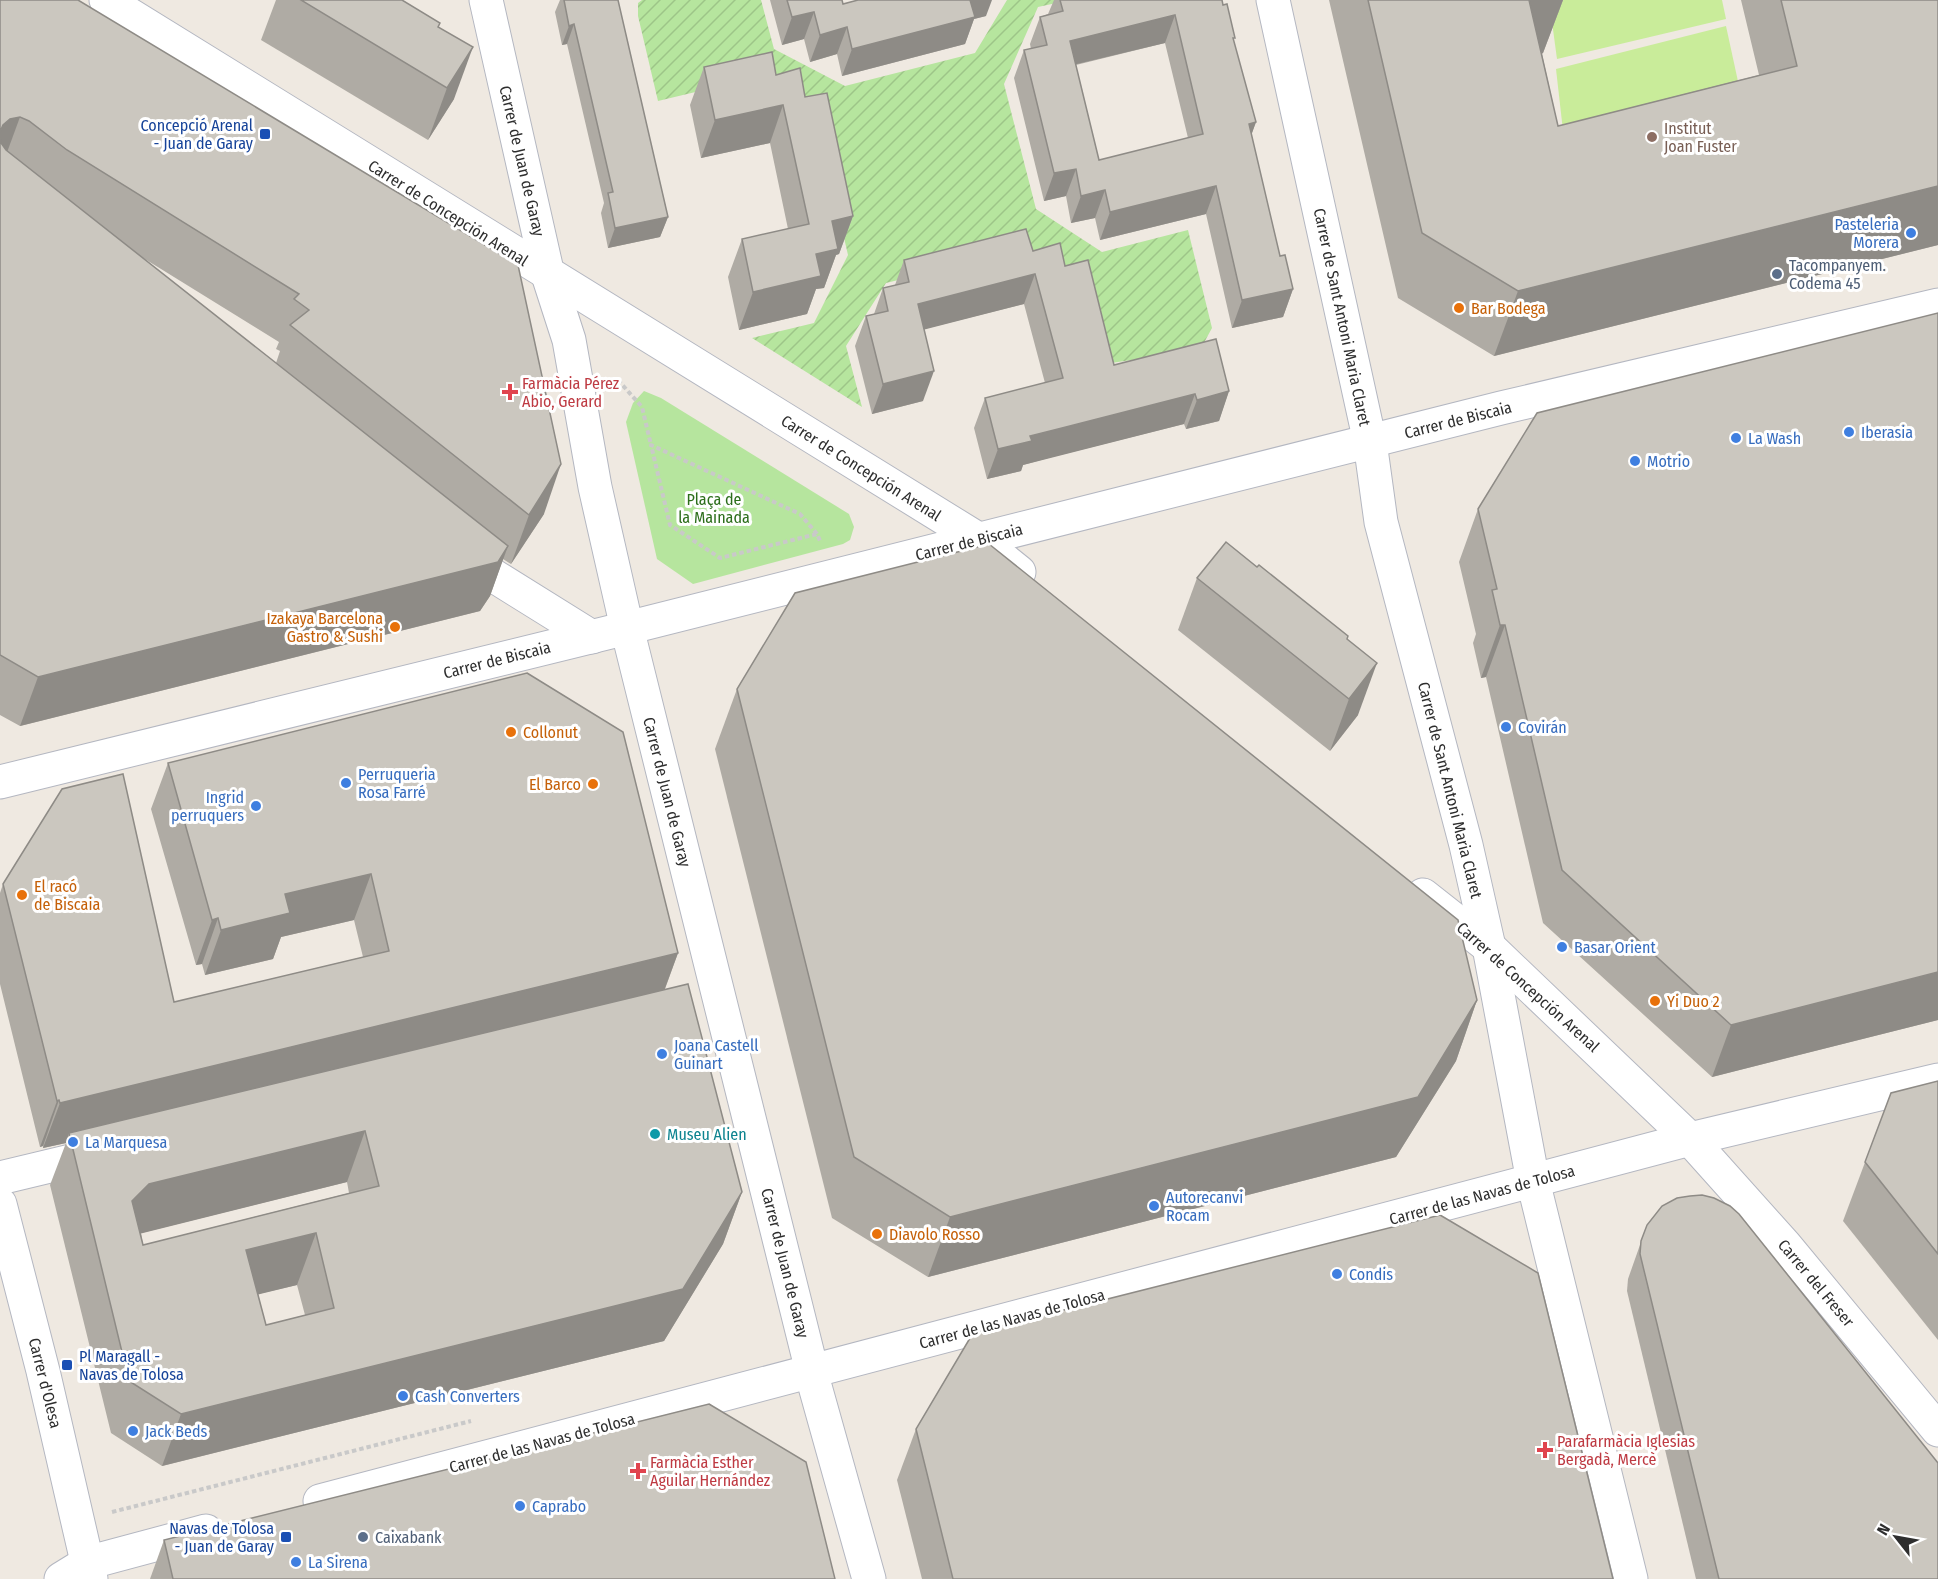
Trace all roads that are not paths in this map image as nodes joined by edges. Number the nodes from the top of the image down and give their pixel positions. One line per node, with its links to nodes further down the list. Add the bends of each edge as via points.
1 (106, 0): 4 (street, Carrer de Concepción Arenal)
2 (486, 0): 4 (street, Carrer de Juan de Garay)
3 (1273, 0): 6 (street, Carrer de Sant Antoni Maria Claret)
4 (548, 275): 8 (street, Carrer de Concepción Arenal); 10 (street, Carrer de Juan de Garay, via 569,340 595,487)
5 (1938, 305): 6 (street, Carrer de Biscaia)
6 (1370, 442): 8 (street, Carrer de Biscaia); 14 (street, Carrer de Sant Antoni Maria Claret, via 1381,522)
7 (440, 533): 11 (street, via 494,576)
8 (978, 539): 9 (street, Carrer de Concepción Arenal); 10 (street, Carrer de Biscaia)
9 (1038, 588)
10 (627, 628): 11 (street, Carrer de Biscaia); 15 (street, Carrer de Juan de Garay)
11 (592, 637): 12 (street, Carrer de Biscaia)
12 (0, 782)
13 (1397, 874): 14 (street, Carrer de Concepción Arenal)
14 (1489, 947): 18 (street, Carrer de Concepción Arenal); 21 (street, Carrer de Sant Antoni Maria Claret)
15 (720, 1004): 16 (street); 23 (street, Carrer de Juan de Garay)
16 (689, 1012)
17 (1938, 1080): 18 (street, Carrer de las Navas de Tolosa)
18 (1690, 1139): 21 (street, Carrer de las Navas de Tolosa); 24 (street, Carrer del Freser, via 1785,1245)
19 (126, 1148): 20 (street)
20 (0, 1178)
21 (1533, 1181): 23 (street, Carrer de las Navas de Tolosa); 29 (street, Carrer de Sant Antoni Maria Claret)
22 (0, 1204): 27 (street, Carrer d'Olesa, via 44,1371)
23 (811, 1372): 25 (street, Carrer de las Navas de Tolosa); 28 (street, Carrer de Juan de Garay)
24 (1938, 1430)
25 (289, 1510)
26 (232, 1525): 27 (street)
27 (80, 1574)
28 (868, 1579)
29 (1631, 1579)

